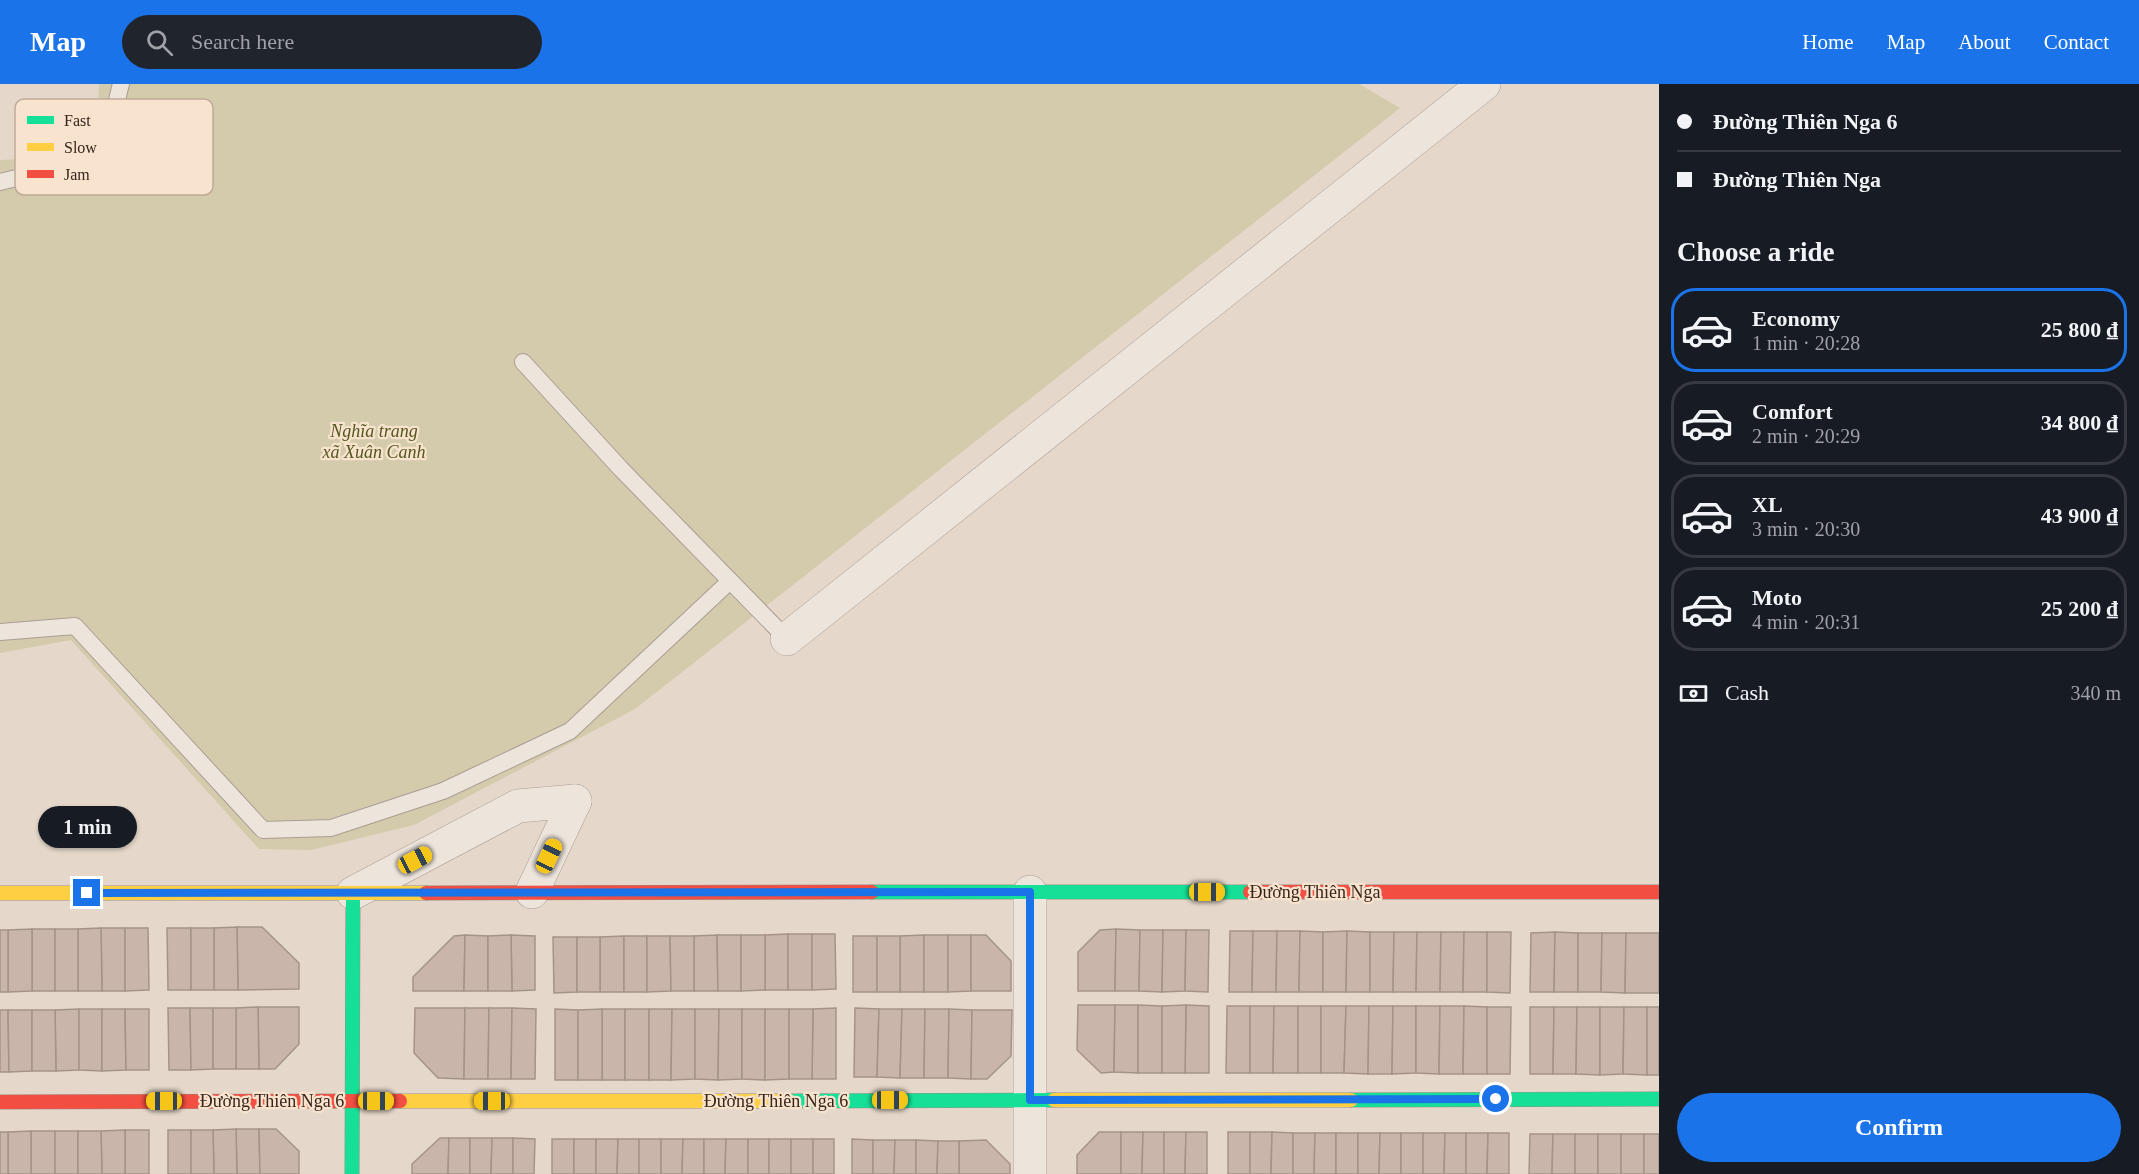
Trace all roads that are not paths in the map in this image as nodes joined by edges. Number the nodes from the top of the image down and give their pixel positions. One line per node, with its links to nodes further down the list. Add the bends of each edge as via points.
1 (121, 84): 3 (lane)
2 (1484, 84): 9 (street)
3 (117, 99)
4 (15, 179): 5 (lane)
5 (0, 182)
6 (523, 362): 7 (lane)
7 (730, 581): 8 (lane, via 570,731 443,791 331,828 263,830 75,626); 9 (lane)
8 (0, 632)
9 (787, 639)
10 (531, 892): 11 (street, Đường Thiên Nga); 14 (street, Đường Thiên Nga); 14 (street, via 574,801 518,806)
11 (1030, 892): 12 (street, Đường Thiên Nga); 16 (street)
12 (1659, 892)
13 (0, 893): 14 (street, Đường Thiên Nga)
14 (353, 893): 17 (street)
15 (1659, 1099): 16 (street, Đường Thiên Nga 6)
16 (1030, 1100): 17 (street, Đường Thiên Nga 6); 20 (street)
17 (352, 1101): 18 (street, Đường Thiên Nga 6); 19 (street)
18 (0, 1102)
19 (352, 1174)
20 (1030, 1174)

